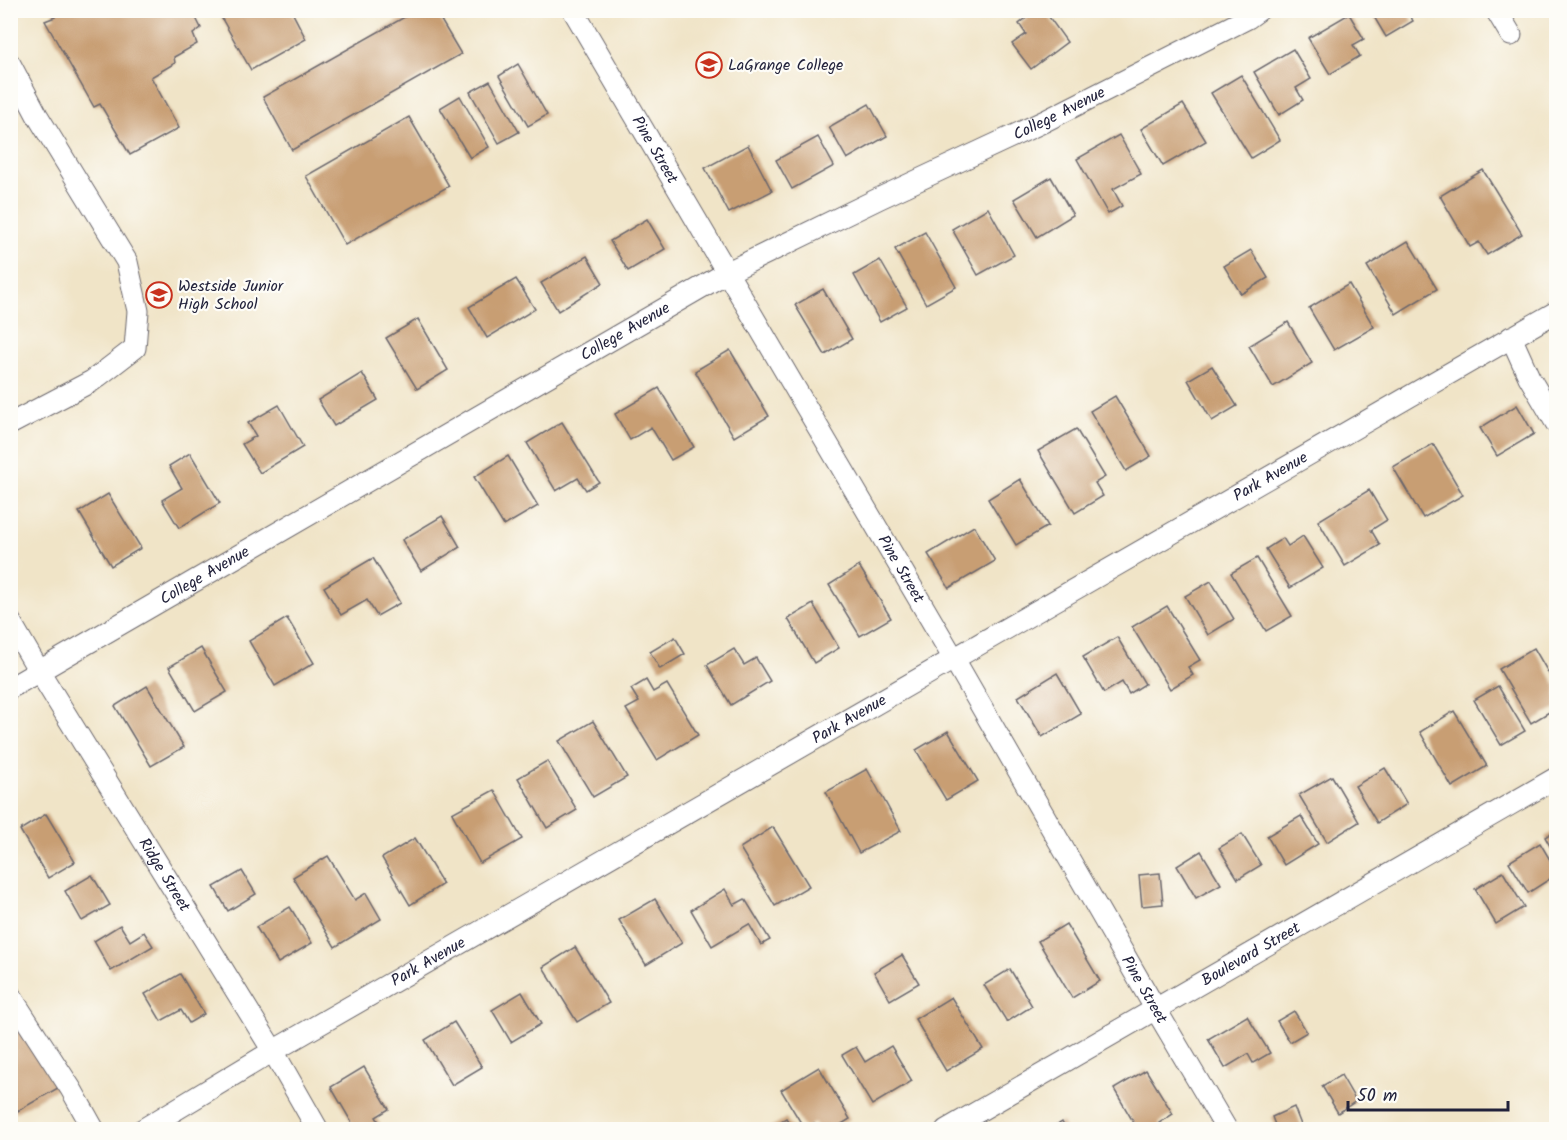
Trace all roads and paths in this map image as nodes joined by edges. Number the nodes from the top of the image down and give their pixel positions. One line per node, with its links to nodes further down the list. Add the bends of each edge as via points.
1 (573, 10): 6 (street, Pine Street)
2 (1259, 10): 6 (street, College Avenue, via 1045,121)
3 (1496, 10): 4 (street)
4 (1511, 35)
5 (10, 64): 10 (street, via 127,262 138,311 135,348 92,381)
6 (726, 273): 12 (street, Pine Street); 13 (street, College Avenue)
7 (1557, 312): 8 (street, Park Avenue)
8 (1511, 337): 9 (street); 12 (street, Park Avenue)
9 (1557, 423)
10 (10, 424)
11 (10, 621): 13 (street, Ridge Street)
12 (954, 659): 17 (street, Pine Street); 18 (street, Park Avenue)
13 (39, 671): 14 (street, College Avenue); 18 (street, Ridge Street)
14 (10, 688)
15 (1557, 778): 17 (street, Boulevard Street)
16 (10, 995): 19 (street)
17 (1155, 1008): 22 (street, Boulevard Street); 23 (street, Pine Street)
18 (273, 1051): 20 (street, Park Avenue); 21 (street, Ridge Street)
19 (94, 1130)
20 (142, 1130)
21 (318, 1130)
22 (946, 1130)
23 (1227, 1130)

